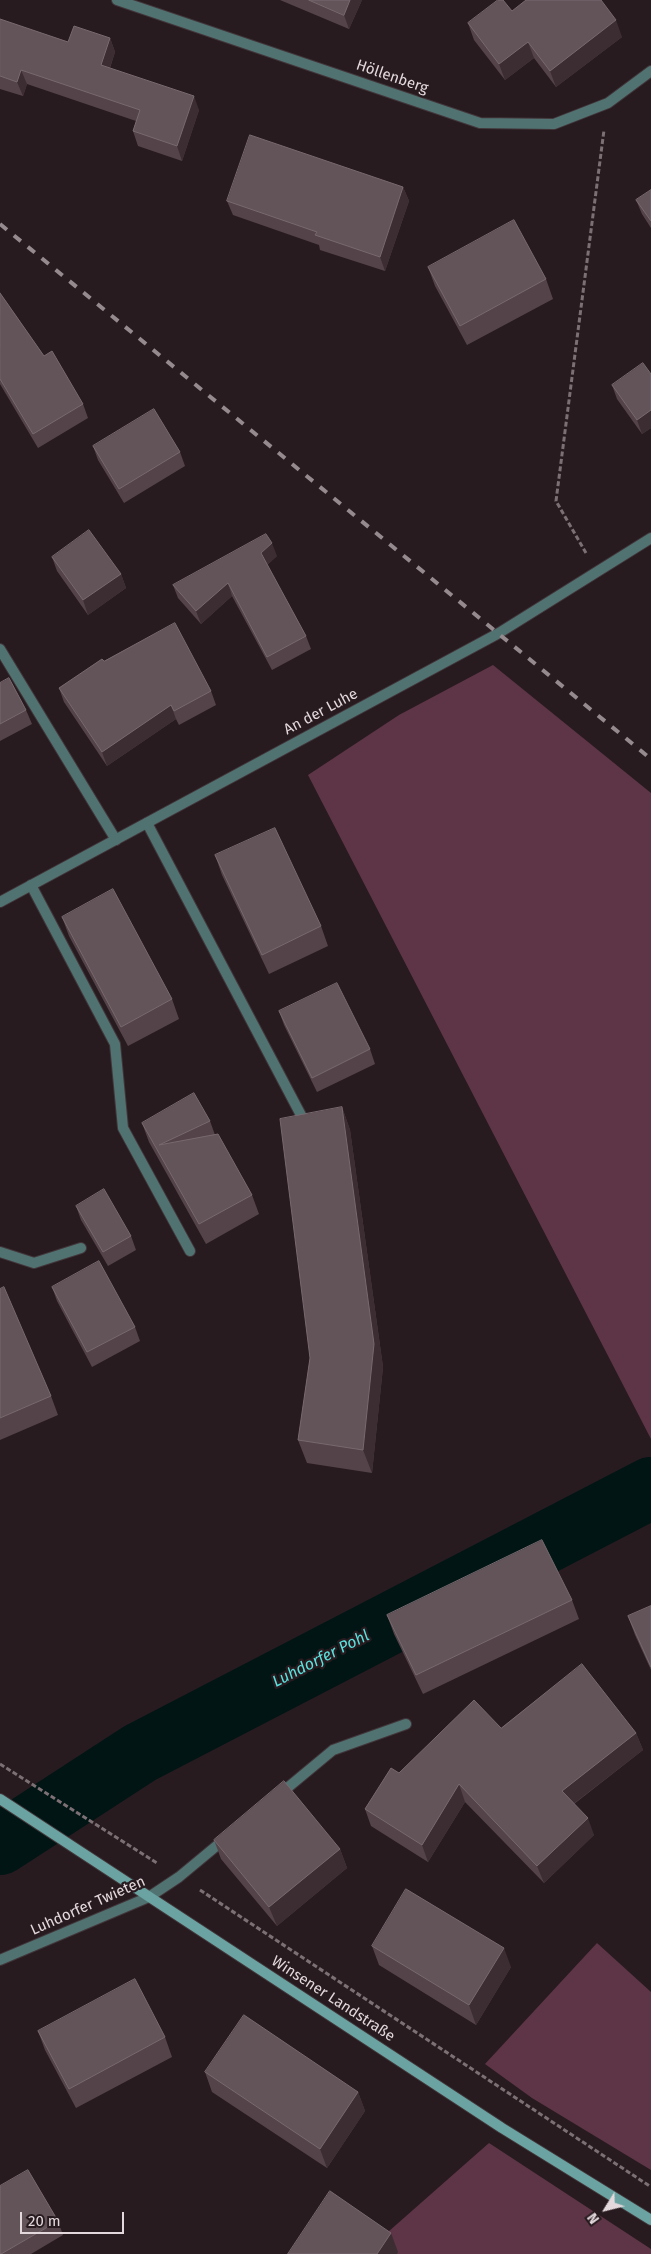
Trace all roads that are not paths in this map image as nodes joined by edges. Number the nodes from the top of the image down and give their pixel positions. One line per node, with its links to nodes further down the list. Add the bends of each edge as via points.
1 (118, 0): 2 (street, Höllenberg, via 480,123 554,124 608,103)
2 (651, 70)
3 (651, 538): 5 (street, An der Luhe, via 499,633)
4 (0, 650): 6 (street)
5 (147, 822): 6 (street, An der Luhe); 9 (street)
6 (116, 840): 7 (street, An der Luhe)
7 (32, 885): 8 (street, An der Luhe); 11 (street, via 114,1044 123,1128)
8 (0, 902)
9 (302, 1116)
10 (81, 1248): 12 (street, via 34,1263)
11 (190, 1251)
12 (0, 1252)
13 (406, 1724): 15 (street, via 333,1750)
14 (0, 1799): 17 (main road, Winsener Landstraße)
15 (271, 1801)
16 (233, 1832): 17 (street, Luhdorfer Twieten)
17 (150, 1897): 18 (street, Luhdorfer Twieten); 19 (main road, Winsener Landstraße, via 502,2128)
18 (0, 1960)
19 (651, 2220)

